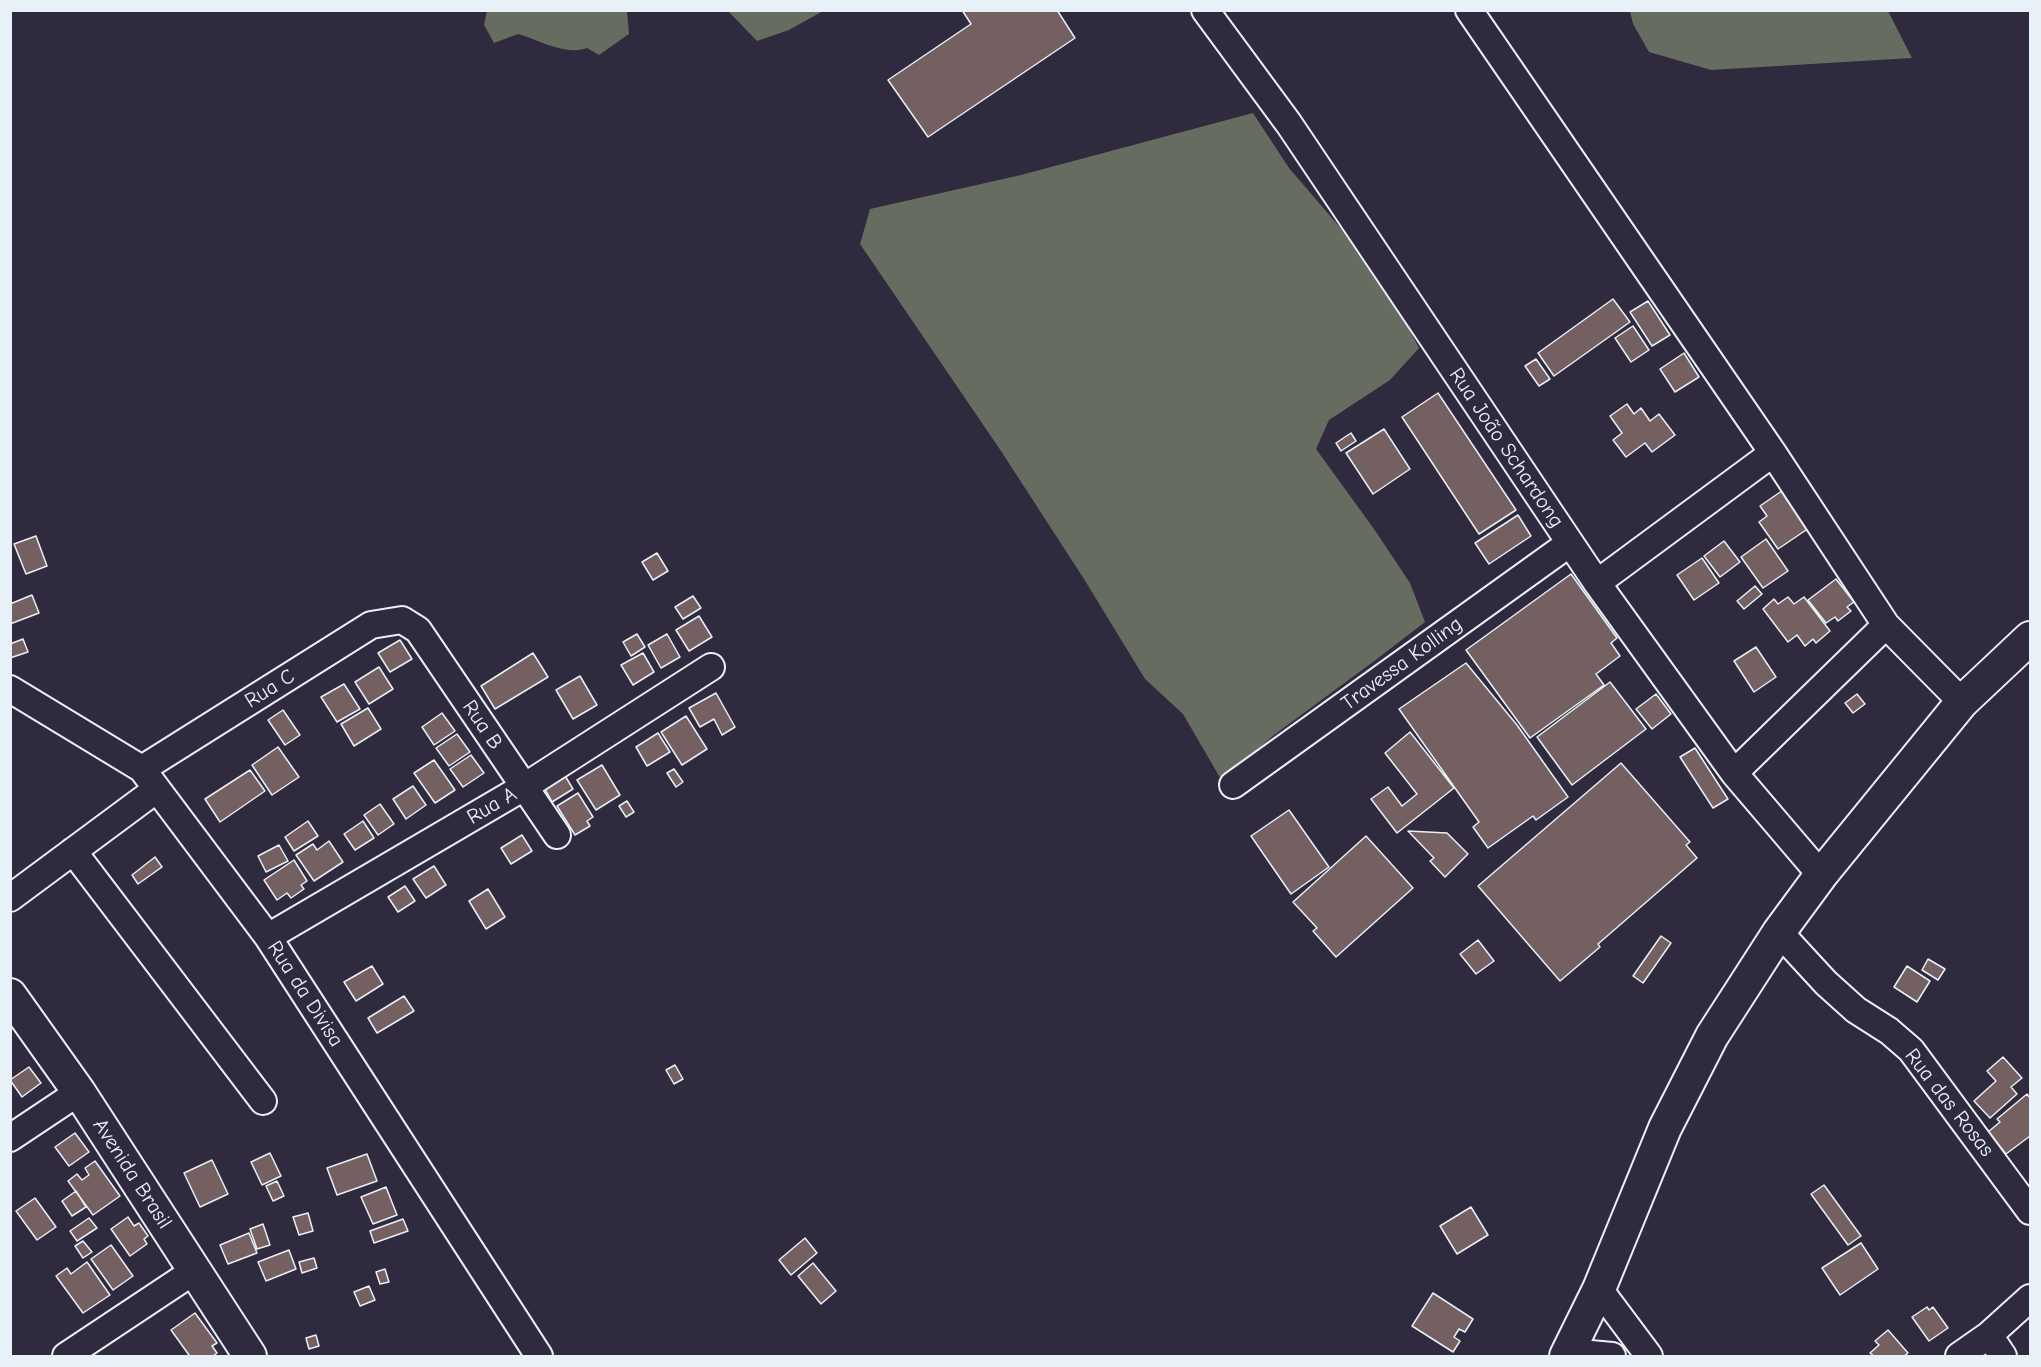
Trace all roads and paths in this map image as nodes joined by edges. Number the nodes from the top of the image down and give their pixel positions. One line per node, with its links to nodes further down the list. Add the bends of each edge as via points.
1 (1205, 10): 4 (street, Rua João Schardong, via 1289,124)
2 (1469, 10): 3 (street)
3 (1773, 453): 5 (street); 7 (street)
4 (1570, 543): 5 (street, Rua João Schardong); 14 (street, Travessa Kolling)
5 (1596, 584): 13 (street, Rua João Schardong)
6 (402, 620): 12 (street, Rua C, via 370,625); 15 (street, Rua B, via 418,630)
7 (1886, 625): 11 (street); 13 (street)
8 (2031, 638): 11 (main road)
9 (711, 667): 15 (street, Rua A)
10 (10, 689): 12 (street, Rua da Divisa)
11 (1962, 702): 19 (main road)
12 (142, 769): 16 (street, Rua da Divisa)
13 (1734, 773): 19 (street, Rua João Schardong)
14 (1233, 785)
15 (524, 787): 17 (street, Rua B); 22 (street, Rua A)
16 (157, 789): 18 (street); 22 (street, Rua da Divisa)
17 (556, 835)
18 (73, 852): 20 (street); 25 (street)
19 (1821, 875): 21 (main road)
20 (10, 898)
21 (1779, 932): 27 (street, Rua das Rosas, via 1856,1010 1911,1050); 29 (main road, via 1712,1036 1670,1118)
22 (268, 937): 35 (street, Rua da Divisa)
23 (10, 994): 24 (main road, Avenida Brasil)
24 (79, 1092): 26 (street); 28 (main road, Avenida Brasil)
25 (263, 1101)
26 (10, 1138)
27 (2031, 1211)
28 (194, 1271): 33 (street); 34 (main road, Avenida Brasil)
29 (1599, 1289): 32 (main road); 37 (street)
30 (2031, 1298): 31 (street)
31 (1989, 1335): 38 (street); 39 (street)
32 (1568, 1354): 36 (street)
33 (66, 1356)
34 (250, 1356)
35 (540, 1356)
36 (1612, 1356)
37 (1649, 1356)
38 (1959, 1356)
39 (2003, 1356)

